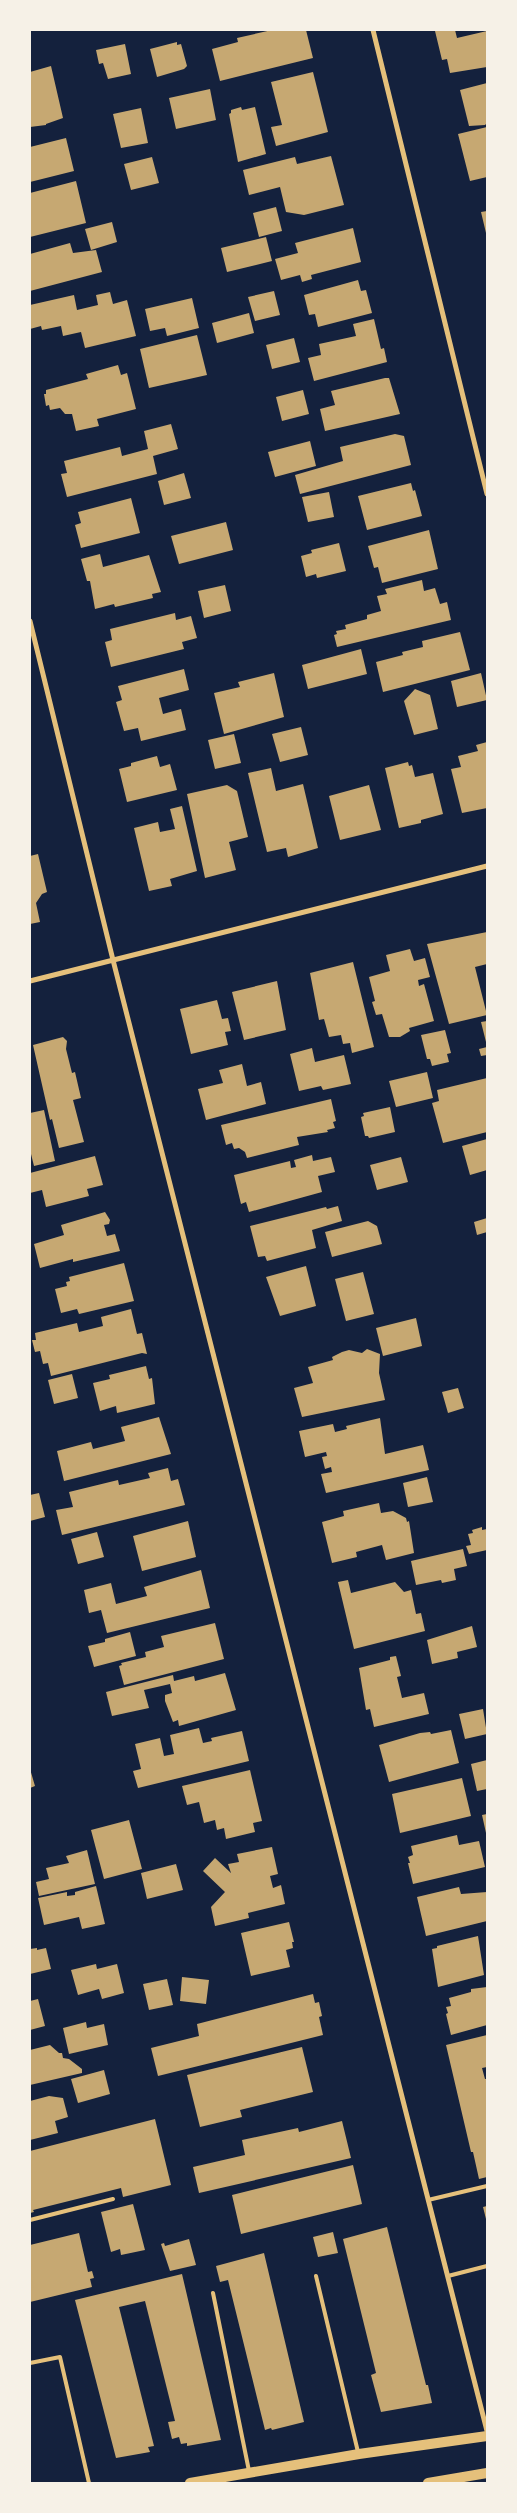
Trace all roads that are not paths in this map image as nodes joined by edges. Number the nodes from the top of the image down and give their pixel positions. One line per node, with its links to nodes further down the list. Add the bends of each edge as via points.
1 (373, 30): 2 (street)
2 (487, 494)
3 (30, 621): 5 (street)
4 (487, 866): 5 (street)
5 (113, 960): 6 (street); 9 (street)
6 (30, 981)
7 (487, 2186): 9 (lane)
8 (113, 2199): 10 (lane)
9 (428, 2200): 13 (street)
10 (30, 2220)
11 (487, 2266): 13 (lane)
12 (316, 2276): 18 (lane)
13 (448, 2276): 16 (street)
14 (213, 2293): 19 (lane)
15 (30, 2363): 21 (lane, via 60,2357)
16 (487, 2431)
17 (487, 2436): 18 (main road)
18 (359, 2454): 19 (main road)
19 (249, 2473): 22 (main road)
20 (487, 2473): 23 (main road)
21 (89, 2483)
22 (190, 2483)
23 (428, 2483)

